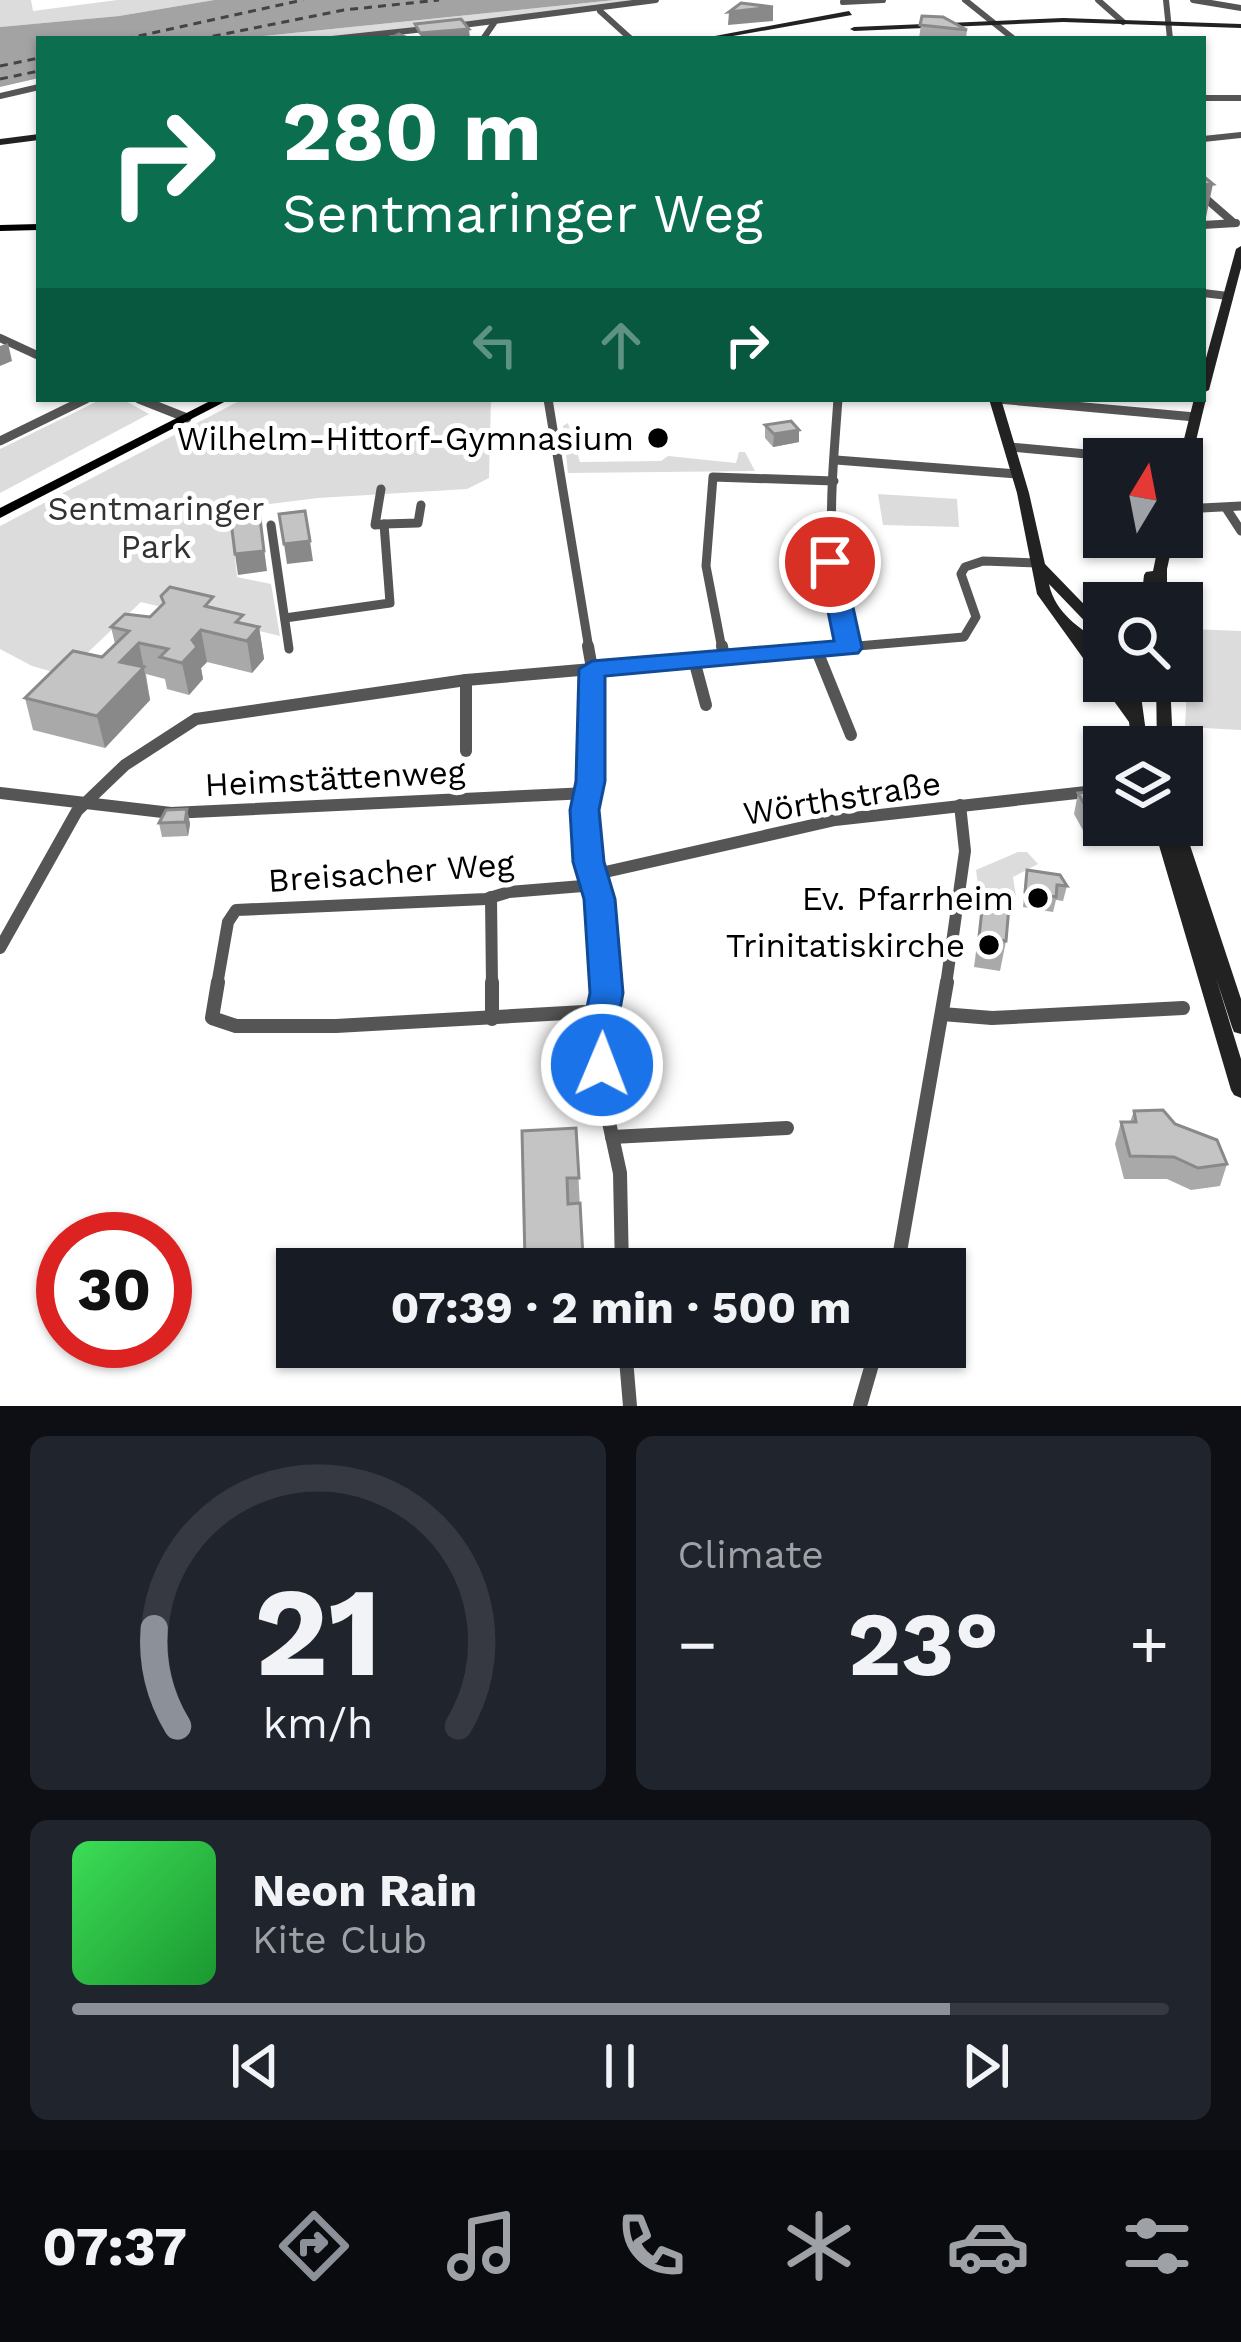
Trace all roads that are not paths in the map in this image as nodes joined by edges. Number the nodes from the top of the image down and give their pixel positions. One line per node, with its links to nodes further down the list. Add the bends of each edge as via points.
1 (656, 0): 9 (street)
2 (883, 0): 7 (street)
3 (965, 0): 13 (street)
4 (1098, 0): 11 (street)
5 (1166, 0): 14 (street)
6 (1193, 0): 8 (street)
7 (842, 1): 10 (main road)
8 (1241, 8)
9 (600, 11): 12 (street); 18 (street)
10 (849, 14): 19 (main road); 20 (main road)
11 (1123, 22): 13 (main road); 14 (main road)
12 (494, 23): 16 (street); 17 (street)
13 (994, 24): 21 (main road); 22 (street)
14 (1168, 25): 15 (main road); 23 (street)
15 (1241, 26)
16 (362, 36)
17 (485, 36)
18 (628, 36)
19 (724, 36)
20 (855, 36)
21 (866, 36)
22 (1010, 36)
23 (1170, 36)
24 (36, 89): 25 (street)
25 (0, 96)
26 (1206, 98): 27 (street)
27 (1241, 98)
28 (1241, 135): 30 (street)
29 (36, 137): 31 (main road)
30 (1206, 139)
31 (0, 142)
32 (1206, 198): 33 (street)
33 (1238, 223): 34 (street)
34 (1206, 225)
35 (36, 226): 36 (main road)
36 (0, 228)
37 (1241, 252): 38 (main road)
38 (1233, 288): 40 (main road)
39 (0, 338): 41 (street)
40 (1210, 342)
41 (36, 355)
42 (80, 402): 54 (street)
43 (147, 402): 51 (street)
44 (204, 402): 51 (main road)
45 (217, 402): 51 (main road)
46 (548, 402): 80 (street)
47 (838, 402): 57 (street)
48 (998, 402): 55 (main road)
49 (1030, 402): 52 (street)
50 (1199, 402): 52 (main road)
51 (183, 416): 65 (main road)
52 (1195, 417): 53 (main road)
53 (1190, 438)
54 (0, 441)
55 (1010, 447): 56 (street); 58 (main road)
56 (1083, 454)
57 (836, 460): 58 (street); 59 (street)
58 (1017, 474): 69 (main road)
59 (834, 481): 74 (street, via 829,548); 78 (street, via 713,477 706,566)
60 (381, 489): 66 (street, via 375,525)
61 (421, 505): 66 (street, via 418,524)
62 (1241, 506): 63 (street)
63 (1226, 508): 64 (street); 68 (street)
64 (1203, 509)
65 (0, 510)
66 (383, 524): 71 (street, via 390,603)
67 (272, 525): 71 (street)
68 (1241, 531)
69 (1039, 565): 70 (main road); 72 (main road); 74 (street, via 965,566 978,620 969,635)
70 (1083, 616)
71 (285, 618): 75 (street)
72 (1059, 621): 73 (main road); 77 (main road)
73 (1083, 636)
74 (849, 648): 76 (street)
75 (290, 649)
76 (817, 651): 78 (street); 91 (street)
77 (1083, 651)
78 (724, 657): 79 (street)
79 (694, 660): 80 (street); 86 (street)
80 (592, 669): 81 (street); 95 (street)
81 (466, 680): 92 (street); 96 (street, via 196,719 125,765)
82 (1120, 702): 88 (main road)
83 (1133, 702): 88 (main road)
84 (1161, 702): 87 (main road)
85 (1163, 702): 87 (main road)
86 (706, 705)
87 (1163, 706): 90 (main road)
88 (1133, 721): 89 (main road)
89 (1134, 726)
90 (1164, 726)
91 (851, 735)
92 (466, 751)
93 (1083, 792): 97 (street, Wörthstraße)
94 (0, 793): 96 (street, Heimstättenweg)
95 (588, 793): 96 (street, Heimstättenweg, via 173,812); 100 (street)
96 (86, 802): 102 (street)
97 (959, 806): 100 (street, Wörthstraße, via 835,820); 105 (street, via 963,849)
98 (1167, 846): 108 (main road)
99 (1183, 846): 107 (main road)
100 (594, 880): 101 (street, Breisacher Weg); 104 (street)
101 (491, 897): 106 (street); 106 (street, Breisacher Weg, via 236,910 213,1010 216,1023)
102 (0, 948)
103 (1184, 1008): 105 (street)
104 (602, 1011): 106 (street); 110 (street)
105 (943, 1014): 112 (street)
106 (492, 1019)
107 (1241, 1028)
108 (1241, 1090)
109 (787, 1129): 110 (street)
110 (612, 1137): 111 (street)
111 (622, 1248)
112 (900, 1248)
113 (627, 1368): 115 (street)
114 (871, 1368): 116 (street)
115 (630, 1406)
116 (860, 1406)

